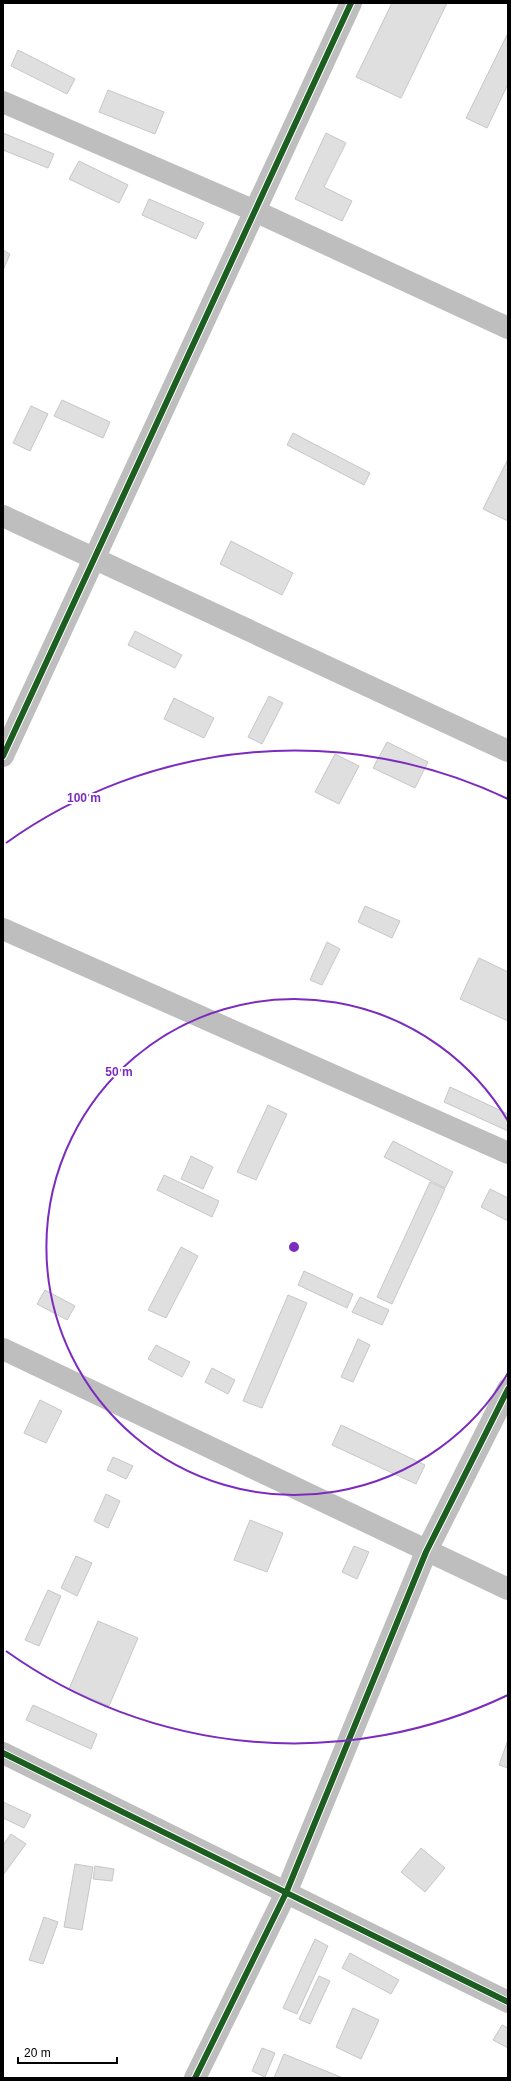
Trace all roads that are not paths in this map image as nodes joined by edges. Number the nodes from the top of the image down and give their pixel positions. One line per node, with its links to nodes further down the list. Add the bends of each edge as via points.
1 (352, 3): 3 (street)
2 (3, 102): 3 (street)
3 (255, 211): 4 (street); 6 (street)
4 (508, 328)
5 (3, 516): 6 (street)
6 (94, 559): 7 (street); 8 (street)
7 (508, 751)
8 (3, 756)
9 (3, 929): 10 (street)
10 (508, 1153)
11 (3, 1350): 13 (street)
12 (508, 1389): 13 (street)
13 (426, 1552): 14 (street); 16 (street)
14 (508, 1589)
15 (3, 1753): 16 (street)
16 (286, 1892): 17 (street); 18 (street)
17 (508, 2002)
18 (195, 2078)

